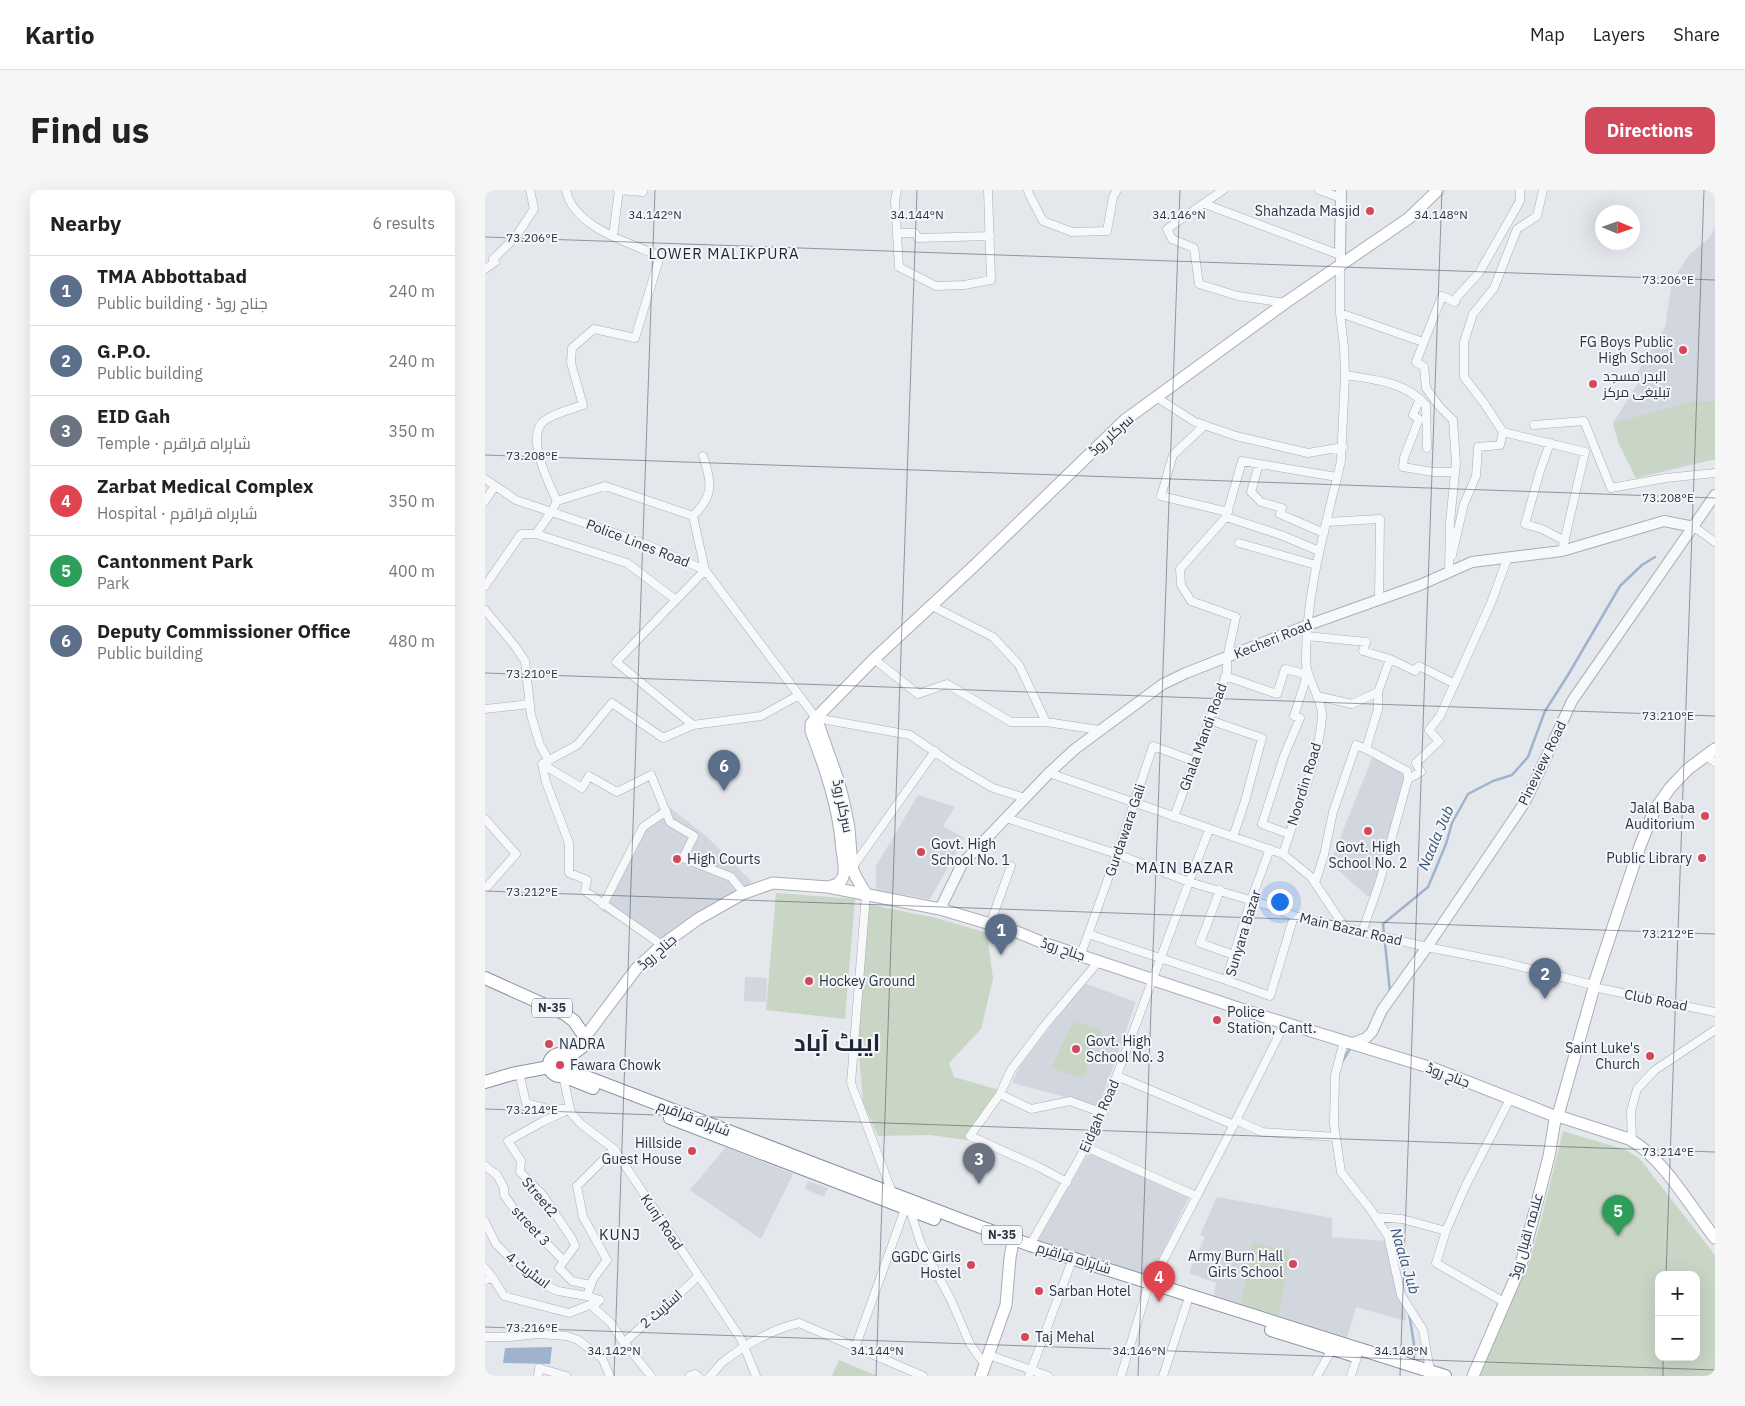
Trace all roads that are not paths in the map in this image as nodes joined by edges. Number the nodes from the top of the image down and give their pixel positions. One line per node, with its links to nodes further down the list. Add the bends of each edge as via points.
1 (530, 190): 20 (street, via 534,209 531,216 515,238 493,259 495,262)
2 (566, 190): 17 (street, via 572,205 583,218)
3 (619, 190): 12 (street); 17 (street)
4 (897, 190): 16 (street)
5 (989, 190): 18 (street)
6 (1029, 190): 7 (street, via 1043,221 1072,232 1107,231)
7 (1117, 190)
8 (1223, 190): 15 (street)
9 (1319, 190): 14 (street)
10 (1520, 190): 23 (street, via 1520,201 1479,273 1455,302 1442,296)
11 (1543, 190): 29 (street, via 1537,216 1517,229 1494,288 1473,314 1464,342 1464,378)
12 (643, 192)
13 (1431, 192): 19 (main road, سرکلر روڈ, via 1409,218)
14 (1341, 194): 19 (street)
15 (1205, 204): 19 (street); 21 (street, via 1167,229 1172,239 1194,248 1199,284 1238,296)
16 (897, 233): 18 (street, via 915,233 918,238); 18 (street, via 899,266 935,286 991,280)
17 (613, 236): 42 (street, via 660,256 635,338 593,329 572,348 571,363 583,405 544,420 538,428 538,451)
18 (990, 236)
19 (1340, 260): 21 (main road, سرکلر روڈ); 22 (street, Noordin Road)
20 (485, 269)
21 (1285, 303): 25 (main road, سرکلر روڈ)
22 (1340, 312): 23 (street); 24 (street, Noordin Road)
23 (1423, 342): 35 (street, via 1416,362 1424,368 1426,388 1453,420)
24 (1345, 375): 26 (street, via 1397,384); 31 (street, Noordin Road)
25 (1156, 397): 28 (street); 61 (main road, سرکلر روڈ, via 1119,426)
26 (1420, 399): 32 (street, via 1426,405); 35 (street, via 1413,415 1419,419 1403,458 1403,467)
27 (1534, 424): 36 (street, via 1584,421 1611,488)
28 (1205, 426): 31 (street, via 1308,453); 44 (street, via 1173,455 1161,496)
29 (1503, 432): 30 (street); 57 (street, via 1499,445 1478,447 1476,476 1465,504)
30 (1550, 443): 52 (street, via 1525,524 1542,529); 52 (street, via 1585,452)
31 (1343, 447): 37 (street, Noordin Road)
32 (1427, 448)
33 (703, 456): 45 (street, via 709,474 709,496)
34 (1259, 464): 37 (street); 44 (street, via 1241,461); 48 (street, via 1251,492 1261,502 1282,508 1280,514)
35 (1455, 472): 57 (street)
36 (1715, 473)
37 (1337, 478): 46 (street, Noordin Road)
38 (485, 479): 39 (street, Police Lines Road)
39 (495, 486): 41 (street); 43 (street, Police Lines Road, via 516,500)
40 (1715, 495): 47 (street, Pineview Road)
41 (485, 501)
42 (557, 501): 43 (street); 45 (street, via 605,486)
43 (552, 511): 49 (street); 56 (street, Police Lines Road, via 641,542)
44 (1227, 515): 53 (street); 65 (street, Ghala Mandi Road, via 1180,569 1181,585 1191,601 1236,617)
45 (693, 516): 56 (street)
46 (1326, 522): 48 (street, Noordin Road); 60 (street, via 1380,519)
47 (1694, 527): 50 (street); 52 (street, Kecheri Road, via 1664,522); 121 (street, Pineview Road, via 1572,701 1530,792)
48 (1324, 533): 53 (street, Noordin Road)
49 (536, 534): 58 (street, via 521,534); 59 (street, via 627,563)
50 (1715, 542)
51 (1239, 543): 55 (street)
52 (1564, 546): 54 (street, Kecheri Road)
53 (1319, 551): 55 (street, Noordin Road)
54 (1509, 557): 57 (street, Kecheri Road, via 1472,562); 71 (street)
55 (1316, 565): 63 (street, Noordin Road)
56 (705, 570): 59 (street); 73 (street, Police Lines Road)
57 (1449, 572): 60 (street, Kecheri Road)
58 (485, 586)
59 (676, 600): 80 (street, via 616,662)
60 (1379, 600): 63 (street, Kecheri Road)
61 (931, 606): 66 (main road, سرکلر روڈ); 79 (street, via 993,637 1019,665)
62 (485, 610): 75 (street, via 525,660)
63 (1308, 625): 64 (street, Noordin Road); 65 (street, Kecheri Road)
64 (1307, 636): 67 (street, via 1366,642 1363,651); 68 (street, Noordin Road)
65 (1227, 658): 70 (street, Ghala Mandi Road); 81 (street, Kecheri Road, via 1163,684)
66 (874, 659): 77 (main road, سرکلر روڈ); 79 (street, via 919,694 947,684 1011,722)
67 (1390, 659): 71 (street, via 1415,671 1419,666); 72 (street)
68 (1306, 665): 69 (street); 74 (street, Noordin Road)
69 (1305, 674): 70 (street, via 1285,669 1277,694); 97 (street, via 1294,716 1300,718 1262,824)
70 (1225, 676): 78 (street, Ghala Mandi Road)
71 (1455, 684): 89 (street, via 1440,716 1429,730 1439,741 1415,763 1421,772)
72 (1379, 692): 74 (street, via 1351,704); 82 (street, via 1378,709)
73 (799, 695): 77 (street, Police Lines Road); 80 (street, via 761,716)
74 (1317, 696): 97 (street, Noordin Road, via 1323,714 1316,754)
75 (530, 704): 76 (street); 87 (street)
76 (485, 709)
77 (816, 718): 84 (street, via 910,735); 103 (main road, سرکلر روڈ, via 844,804 849,828)
78 (1209, 720): 86 (street, Ghala Mandi Road); 98 (street, via 1262,738)
79 (1046, 722): 81 (street)
80 (693, 725): 87 (street, via 663,738 613,703 577,745)
81 (1099, 730): 88 (street, Kecheri Road)
82 (1366, 749): 89 (street, via 1407,771); 105 (street, via 1356,745 1333,812)
83 (1715, 750): 85 (main road, علامہ اقبال روڈ)
84 (935, 752): 90 (street, via 993,788); 103 (street)
85 (1710, 759): 129 (main road, علامہ اقبال روڈ, via 1688,769 1669,788 1654,811)
86 (1194, 761): 91 (street, Gurdawara Gali, via 1153,746); 93 (street, Ghala Mandi Road)
87 (545, 762): 92 (street, via 582,788 589,776 617,792 651,776); 113 (street, via 546,782 569,844 569,873 587,880 585,891)
88 (1049, 774): 90 (street, Kecheri Road); 91 (street)
89 (1408, 779): 118 (street)
90 (1025, 798): 94 (street, Kecheri Road)
91 (1134, 803): 93 (street); 100 (street, Gurdawara Gali)
92 (666, 811): 110 (street, via 670,822 695,836 683,858 731,877); 113 (street, via 643,827)
93 (1174, 816): 96 (street)
94 (1006, 818): 100 (street, Main Bazar Road); 114 (street, Kecheri Road, via 962,864)
95 (485, 819): 107 (street, via 516,854)
96 (1209, 830): 98 (street); 104 (street)
97 (1289, 834): 101 (street, Noordin Road)
98 (1233, 837): 99 (street)
99 (1271, 849): 101 (street); 112 (street, Sunyara Bazar)
100 (1117, 854): 104 (street, Main Bazar Road); 119 (street, Gurdawara Gali)
101 (1283, 854): 105 (street)
102 (1011, 866): 116 (street)
103 (848, 868): 106 (main road, via 838,884); 108 (main road, via 847,884); 111 (main road, سرکلر روڈ)
104 (1189, 882): 109 (street, Main Bazar Road); 124 (street)
105 (1315, 883): 117 (street)
106 (828, 887): 108 (main road, جناح روڈ); 110 (main road, جناح روڈ, via 773,883)
107 (485, 889)
108 (841, 890): 111 (main road, جناح روڈ)
109 (1220, 890): 112 (street, Main Bazar Road); 123 (street, via 1201,943)
110 (744, 893): 120 (main road, جناح روڈ)
111 (866, 894): 114 (main road, جناح روڈ); 155 (street, via 851,1083)
112 (1251, 900): 115 (street, Main Bazar Road); 123 (street, Sunyara Bazar)
113 (603, 905): 120 (street)
114 (940, 909): 116 (main road, جناح روڈ)
115 (1294, 916): 117 (street, Main Bazar Road); 128 (street, Sunyara Bazar, via 1270,996)
116 (990, 924): 122 (main road, جناح روڈ)
117 (1345, 928): 118 (street, Main Bazar Road)
118 (1362, 932): 121 (street, Main Bazar Road)
119 (1088, 934): 122 (street, Gurdawara Gali); 124 (street)
120 (662, 945): 134 (main road, جناح روڈ, via 636,969)
121 (1427, 947): 129 (street, Main Bazar Road, via 1503,962); 133 (street, Pineview Road, via 1382,1010)
122 (1081, 954): 125 (main road, جناح روڈ)
123 (1234, 955): 128 (street, Sunyara Bazar)
124 (1160, 958): 127 (street); 128 (street)
125 (1099, 961): 127 (main road, جناح روڈ); 143 (street, via 1011,1070)
126 (485, 978): 134 (highway, N-35, via 565,1014)
127 (1153, 980): 131 (main road, جناح روڈ); 141 (street, Eidgah Road)
128 (1225, 980)
129 (1594, 986): 130 (street, Club Road); 147 (main road, علامہ اقبال روڈ)
130 (1715, 1012)
131 (1285, 1023): 135 (main road, جناح روڈ); 148 (street)
132 (1715, 1030): 150 (street, via 1655,1070 1637,1089 1631,1111)
133 (1372, 1032): 135 (street, via 1366,1038); 136 (street)
134 (585, 1037): 137 (highway, via 582,1047)
135 (1349, 1042): 136 (main road, جناح روڈ); 149 (street, via 1335,1075)
136 (1377, 1050): 144 (main road, جناح روڈ)
137 (570, 1061): 138 (highway, via 562,1054 555,1054 549,1060); 140 (highway, via 569,1072); 155 (highway, شاہراہ قراقرم / N-35, via 584,1076)
138 (549, 1067): 139 (highway); 140 (highway, شاہراہ قراقرم / N-35, via 555,1076)
139 (519, 1072): 142 (highway); 145 (street, via 526,1103 549,1109)
140 (563, 1076): 145 (street, Kunj Road); 157 (highway, شاہراہ قراقرم / N-35)
141 (1117, 1076): 146 (street, Eidgah Road); 148 (street)
142 (485, 1082)
143 (1000, 1094): 146 (street, via 1031,1109 1070,1101); 154 (street, via 970,1136)
144 (1510, 1099): 147 (main road, جناح روڈ); 160 (street)
145 (570, 1109): 152 (street, Kunj Road, via 581,1124); 164 (street, Street2, via 508,1141 521,1161 520,1172 542,1194 572,1239 575,1246)
146 (1103, 1113): 151 (street, Eidgah Road)
147 (1557, 1116): 150 (main road, جناح روڈ); 173 (main road, علامہ اقبال روڈ, via 1521,1265)
148 (1235, 1122): 149 (street, via 1262,1132); 156 (street)
149 (1336, 1137): 158 (street, via 1341,1172)
150 (1632, 1140): 161 (main road, جناح روڈ, via 1659,1164)
151 (1086, 1146): 154 (street, Eidgah Road); 156 (street)
152 (613, 1150): 167 (street, Kunj Road); 169 (street, via 577,1186 583,1217 607,1260)
153 (485, 1166): 164 (street, street 3, via 497,1175 504,1194 517,1213)
154 (1067, 1182): 162 (street, Eidgah Road)
155 (893, 1195): 162 (highway, شاہراہ قراقرم / N-35)
156 (1197, 1196): 170 (street)
157 (907, 1210): 163 (highway, شاہراہ قراقرم / N-35); 178 (street); 181 (street)
158 (1376, 1218): 160 (street, via 1402,1219); 183 (street, via 1388,1236 1401,1294 1423,1330)
159 (485, 1222): 171 (street, اسٹریٹ 4, via 501,1250 542,1284 558,1291)
160 (1446, 1231): 173 (street, via 1436,1263)
161 (1715, 1238)
162 (1030, 1244): 170 (highway, شاہراہ قراقرم / N-35)
163 (1012, 1247): 165 (highway, شاہراہ قراقرم / N-35); 181 (main road, via 1006,1305)
164 (564, 1261): 169 (street, via 559,1268 572,1281)
165 (1070, 1266): 170 (highway, شاہراہ قراقرم / N-35); 182 (street)
166 (485, 1268): 168 (street)
167 (698, 1276): 176 (street, اسٹریٹ 2, via 674,1301 659,1310); 177 (street, Kunj Road)
168 (489, 1279): 172 (street, via 505,1296 569,1313)
169 (590, 1285): 171 (street)
170 (1149, 1286): 174 (highway, شاہراہ قراقرم / N-35); 183 (highway, شاہراہ قراقرم / N-35); 194 (street)
171 (587, 1296): 172 (street)
172 (600, 1300): 176 (street, via 593,1307 611,1323)
173 (1505, 1302): 199 (main road, علامہ اقبال روڈ)
174 (1187, 1303): 179 (highway, شاہراہ قراقرم / N-35); 195 (street)
175 (485, 1337): 186 (street, via 567,1336 602,1358)
176 (624, 1342): 187 (street)
177 (744, 1348): 178 (street, via 799,1323); 190 (street); 191 (street, Kunj Road)
178 (855, 1348): 192 (street)
179 (1332, 1349): 180 (highway, شاہراہ قراقرم / N-35); 196 (street)
180 (1357, 1357): 183 (highway, شاہراہ قراقرم / N-35); 197 (street)
181 (984, 1369): 182 (street)
182 (1030, 1373): 193 (street)
183 (1419, 1373): 198 (highway, شاہراہ قراقرم / N-35)
184 (538, 1376): 185 (street, via 539,1368)
185 (566, 1376)
186 (611, 1376)
187 (651, 1376)
188 (690, 1376): 189 (street)
189 (698, 1376)
190 (710, 1376)
191 (756, 1376)
192 (923, 1376)
193 (1048, 1376)
194 (1121, 1376)
195 (1163, 1376)
196 (1317, 1376)
197 (1351, 1376)
198 (1445, 1376)
199 (1473, 1376)

